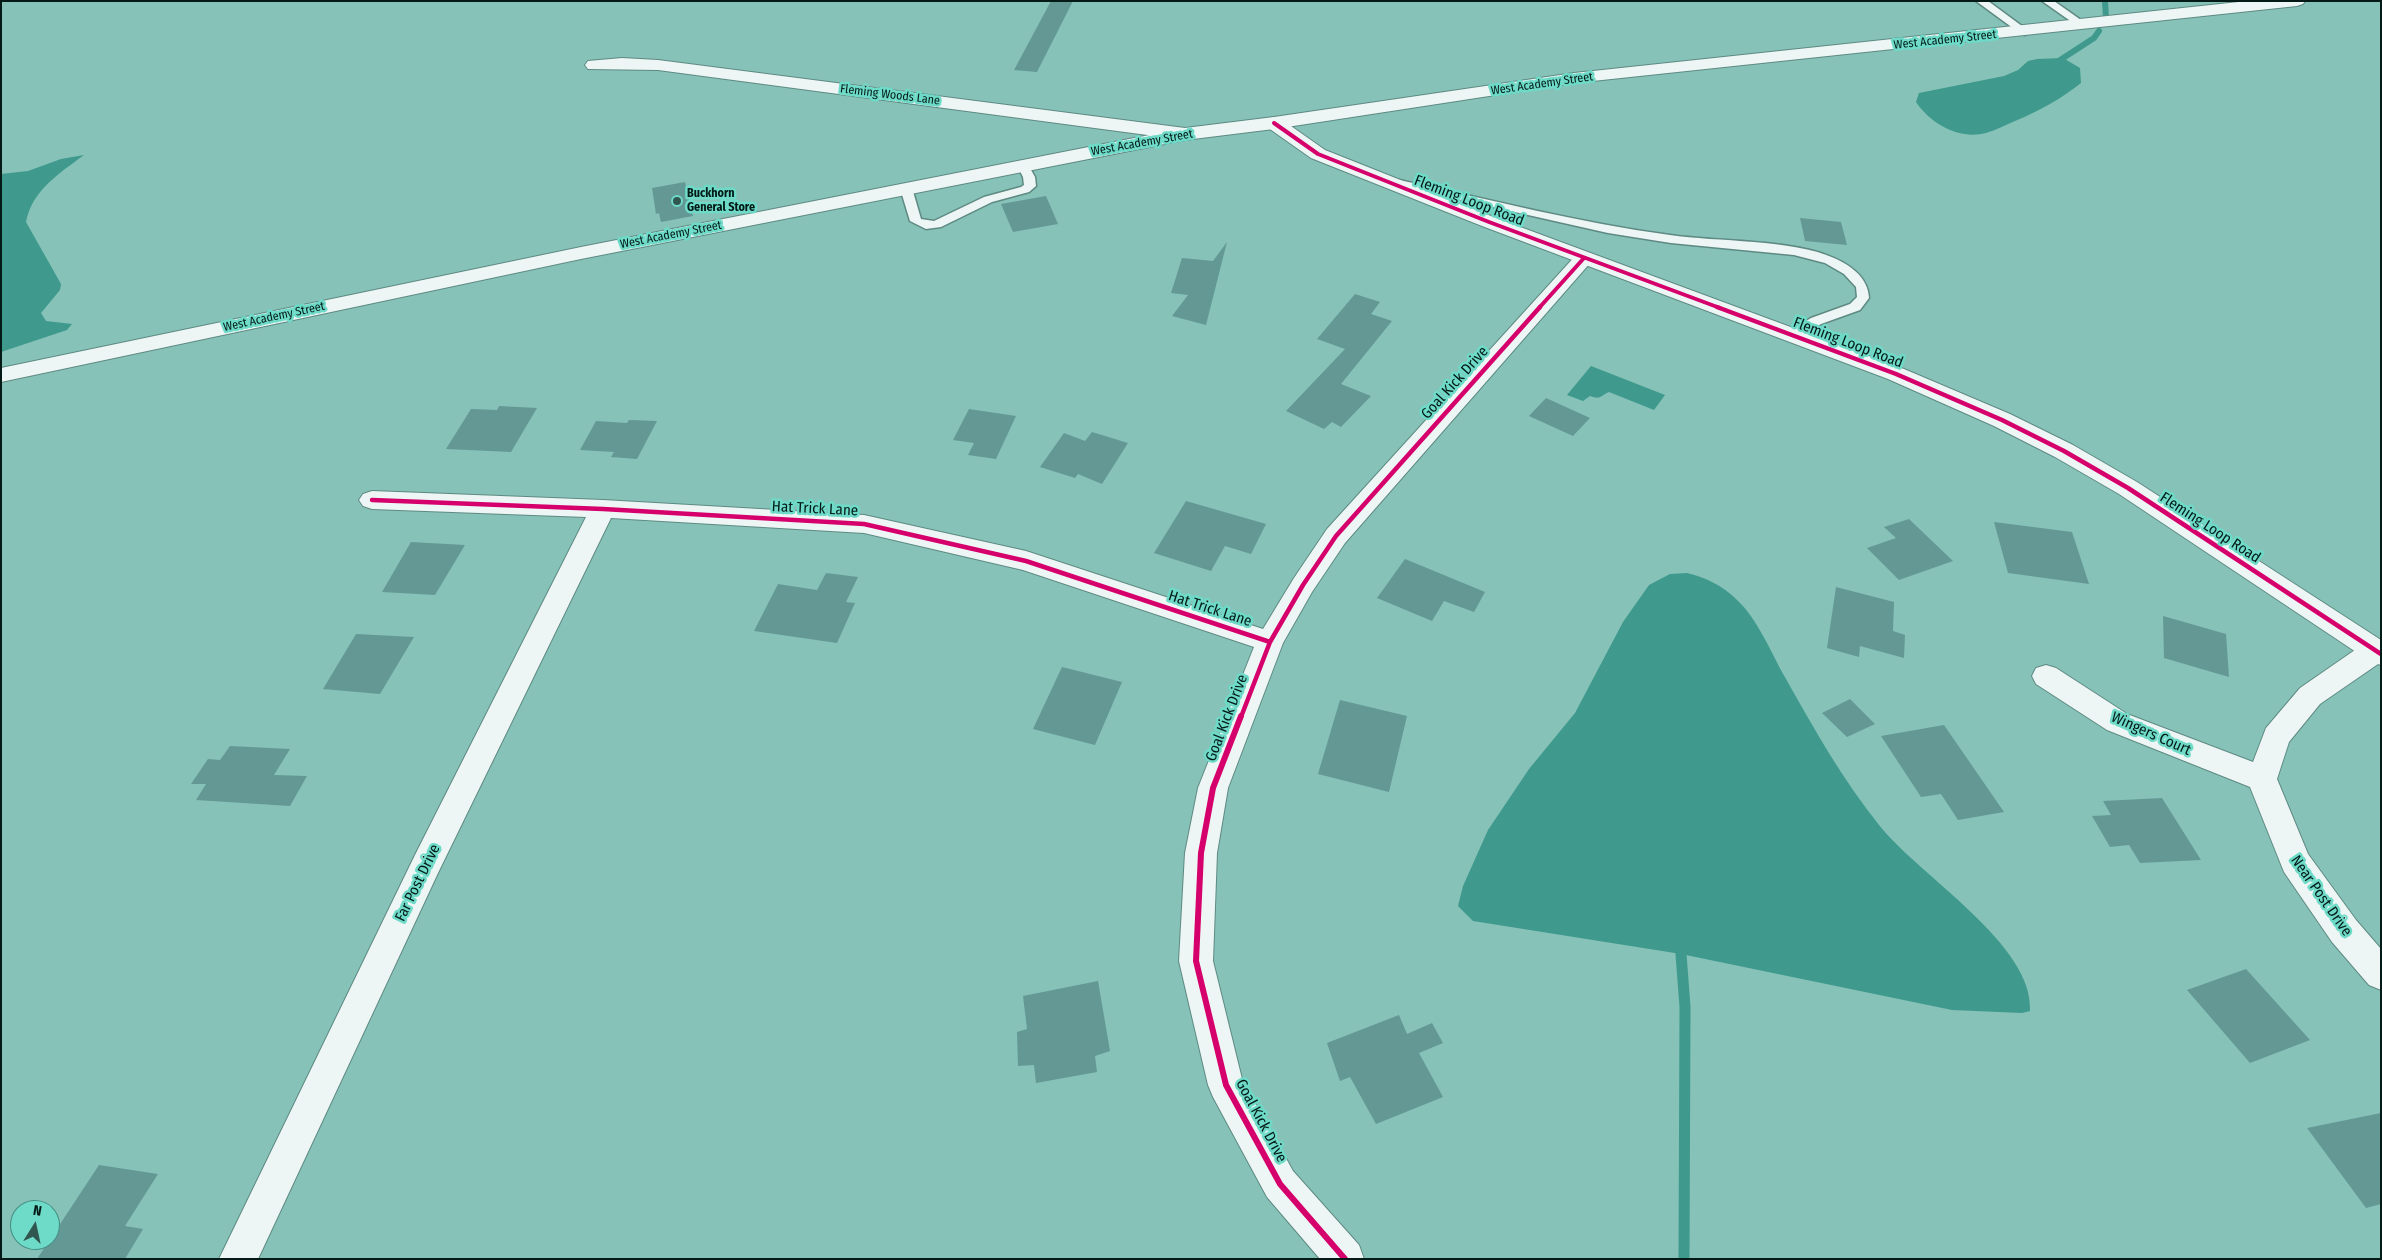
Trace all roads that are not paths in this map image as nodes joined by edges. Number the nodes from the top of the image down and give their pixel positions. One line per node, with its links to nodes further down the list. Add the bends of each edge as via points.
1 (1981, 1): 5 (lane)
2 (2047, 1): 4 (lane)
3 (2296, 1): 4 (street, West Academy Street)
4 (2083, 25): 5 (street, West Academy Street)
5 (2025, 32): 7 (street, West Academy Street, via 1574,78)
6 (594, 65): 8 (street, Fleming Woods Lane, via 658,65)
7 (1274, 123): 8 (street, West Academy Street); 10 (street, Fleming Loop Road, via 1318,154)
8 (1185, 134): 9 (street, West Academy Street)
9 (1023, 165): 11 (street, West Academy Street); 11 (lane, via 1030,186 988,199 937,224 926,225 916,221)
10 (1382, 180): 12 (street, Fleming Loop Road); 13 (lane, via 1608,229 1671,239 1794,251 1829,260 1848,271 1862,286 1862,298 1855,307 1816,321)
11 (906, 188): 14 (street, West Academy Street)
12 (1584, 258): 13 (street, Fleming Loop Road); 17 (street, Goal Kick Drive, via 1336,536)
13 (1793, 335): 18 (street, Fleming Loop Road, via 1896,374 2064,450 2128,488)
14 (1, 375)
15 (372, 500): 16 (street, Hat Trick Lane)
16 (603, 509): 17 (street, Hat Trick Lane, via 864,524 1026,561); 22 (street, Far Post Drive, via 431,856)
17 (1270, 642): 23 (street, Goal Kick Drive, via 1213,788 1201,853 1196,961 1226,1085 1280,1184)
18 (2378, 652): 20 (street, via 2310,696 2276,736)
19 (2046, 676): 20 (street, Wingers Court, via 2117,722)
20 (2262, 779): 21 (street, Near Post Drive, via 2295,862 2344,931)
21 (2381, 974)
22 (238, 1259)
23 (1346, 1259)

